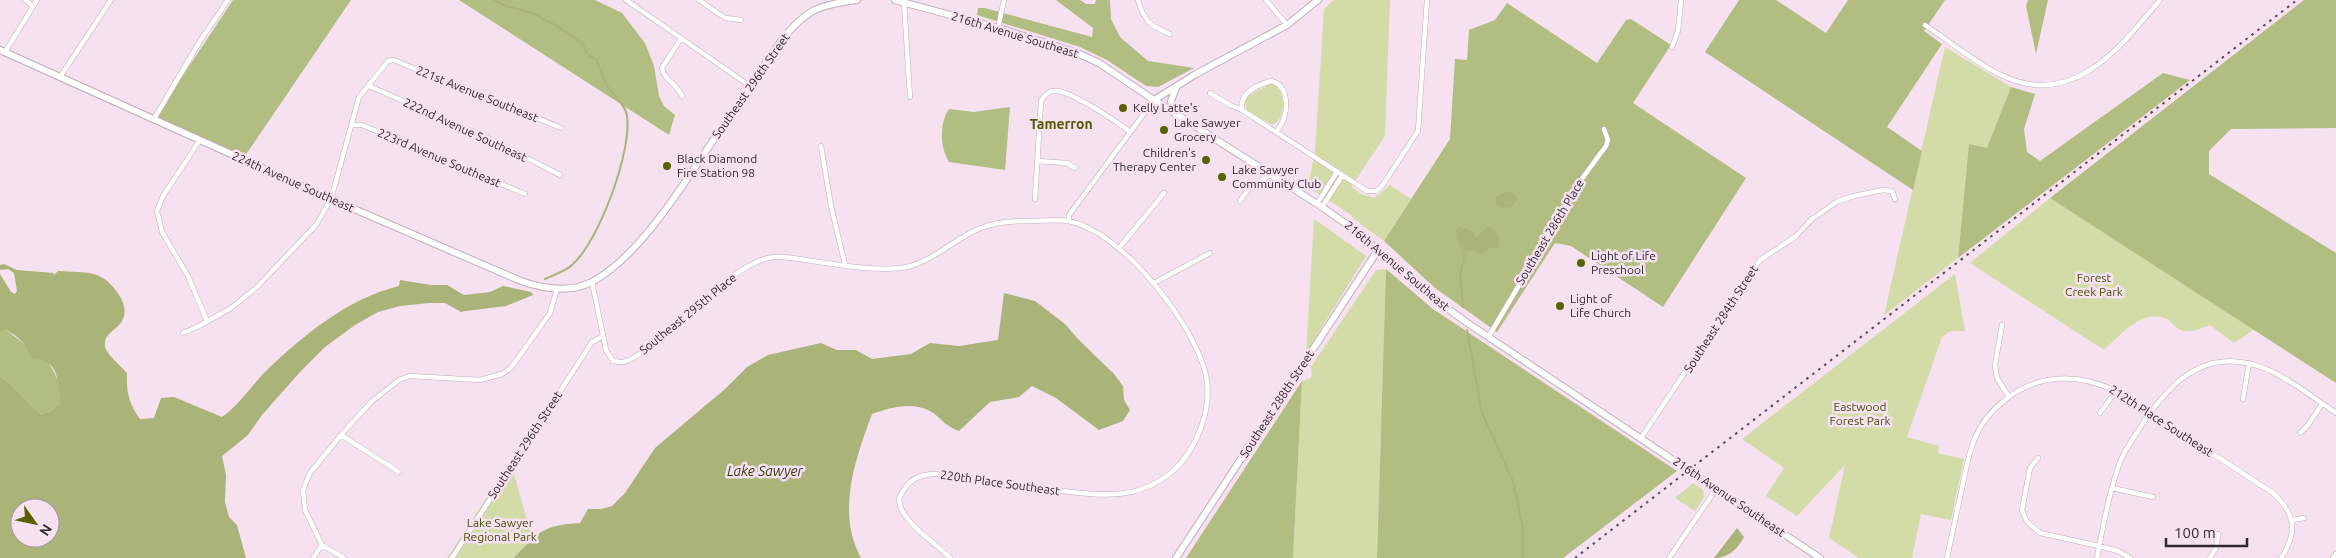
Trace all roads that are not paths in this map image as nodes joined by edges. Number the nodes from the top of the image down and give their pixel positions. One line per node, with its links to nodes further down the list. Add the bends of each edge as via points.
1 (25, 0): 17 (street)
2 (37, 0): 17 (street)
3 (111, 0): 26 (street)
4 (228, 0): 36 (street)
5 (626, 0): 23 (street)
6 (699, 0): 18 (street, via 725,18)
7 (857, 0): 29 (street, Southeast 296th Street, via 807,13 796,23)
8 (895, 0): 16 (street, 216th Avenue Southeast)
9 (1004, 0): 21 (street)
10 (1138, 0): 22 (street, via 1144,18)
11 (1266, 0): 19 (street)
12 (1318, 0): 19 (street)
13 (1426, 0): 49 (street, via 1418,131 1376,191 1367,191)
14 (1681, 0): 24 (street, via 1678,31)
15 (2160, 0): 20 (street, via 2115,53 2096,68 2047,85 2022,83 2005,77)
16 (904, 2): 21 (street, 216th Avenue Southeast); 32 (street)
17 (33, 6): 25 (street)
18 (741, 20)
19 (1287, 25): 27 (street)
20 (1925, 25)
21 (998, 28): 33 (street, 216th Avenue Southeast, via 1087,57)
22 (1170, 34)
23 (681, 38): 29 (street); 31 (street, via 662,68)
24 (1672, 46)
25 (2, 51): 26 (street, 224th Avenue Southeast)
26 (60, 77): 36 (street, 224th Avenue Southeast)
27 (1180, 83): 33 (street); 35 (street, via 1171,96)
28 (369, 86): 37 (street, via 359,97); 38 (street, 221st Avenue Southeast, via 388,61 394,60); 47 (street, 222nd Avenue Southeast)
29 (750, 86): 62 (street, Southeast 296th Street, via 646,233)
30 (1210, 93): 34 (street)
31 (682, 96)
32 (910, 97)
33 (1154, 100): 35 (street, 216th Avenue Southeast); 40 (street)
34 (1242, 110): 41 (street); 41 (street, via 1246,93 1271,80 1280,84 1285,93 1284,118)
35 (1176, 115): 48 (street, 216th Avenue Southeast)
36 (154, 119): 42 (street, 224th Avenue Southeast)
37 (352, 125): 51 (street, 223rd Avenue Southeast, via 362,125); 54 (street)
38 (560, 128)
39 (1604, 129): 69 (street, Southeast 286th Place, via 1608,140 1606,146 1581,180)
40 (1130, 132): 44 (street, via 1099,111 1059,91 1052,91 1041,101); 57 (street, via 1070,214)
41 (1276, 132): 46 (street)
42 (200, 140): 54 (street, 224th Avenue Southeast); 65 (street, via 163,196 157,212 162,232 188,276)
43 (821, 146): 61 (street)
44 (1037, 162): 45 (street, via 1066,163); 52 (street)
45 (1075, 168)
46 (1337, 172): 49 (street); 56 (street)
47 (560, 175)
48 (1270, 175): 55 (street, via 1250,187); 56 (street, 216th Avenue Southeast)
49 (1342, 176): 56 (street)
50 (1164, 193): 58 (street)
51 (525, 194)
52 (1035, 199)
53 (1896, 199): 80 (street, Southeast 284th Street, via 1892,191 1884,190 1838,201 1812,219 1795,237 1760,260)
54 (331, 200): 64 (street, 224th Avenue Southeast, via 521,281); 65 (street, via 300,244 256,288 231,308)
55 (1240, 201)
56 (1320, 205): 59 (street, 216th Avenue Southeast)
57 (1069, 221): 58 (street, 220th Place Southeast); 61 (street, via 1013,221 989,225 908,267)
58 (1119, 248): 63 (street, 220th Place Southeast)
59 (1378, 250): 69 (street, 216th Avenue Southeast, via 1435,300); 96 (street, Southeast 288th Street)
60 (1210, 253): 63 (street)
61 (845, 265): 68 (street, Southeast 295th Place, via 781,257 766,258 752,264 629,361 622,363 610,359)
62 (592, 282): 64 (street, 224th Avenue Southeast); 68 (street, Southeast 295th Place)
63 (1154, 283): 95 (street, 220th Place Southeast, via 1180,320 1205,374 1207,400 1199,434 1186,456 1172,472 1149,485 1111,496 1002,485 947,474 915,479 899,498 901,510)
64 (557, 289): 79 (street, via 550,312 517,362 502,374 480,380 410,376 388,386)
65 (207, 321): 67 (street)
66 (2002, 325): 72 (street, via 1995,365 1997,378)
67 (183, 333)
68 (603, 336): 94 (street, Southeast 296th Street, via 592,342)
69 (1489, 336): 80 (street, 216th Avenue Southeast)
70 (2249, 363): 73 (street); 74 (street, via 2271,372); 76 (street, via 2224,362 2196,369 2169,388)
71 (2116, 391): 72 (street, 212th Place Southeast, via 2089,380 2054,378 2023,387); 75 (street); 76 (street, 212th Place Southeast)
72 (2009, 397): 99 (street, 212th Place Southeast, via 1984,421 1974,438)
73 (2243, 399)
74 (2322, 404): 77 (street); 78 (street)
75 (2100, 413)
76 (2150, 413): 83 (street, via 2125,451); 87 (street, 212th Place Southeast, via 2273,494 2287,508)
77 (2336, 413)
78 (2300, 433)
79 (341, 436): 82 (street); 89 (street, via 310,473 303,490 305,510)
80 (1641, 438): 84 (street, 216th Avenue Southeast)
81 (2038, 458): 90 (street, via 2030,468 2022,510 2027,522 2040,533)
82 (399, 472)
83 (2112, 488): 85 (street); 90 (street)
84 (1716, 489): 97 (street); 98 (street, 216th Avenue Southeast)
85 (2153, 497)
86 (2304, 518): 87 (street)
87 (2293, 520): 103 (street, via 2289,547)
88 (2218, 534): 102 (street, via 2216,548)
89 (322, 545): 92 (street); 93 (street)
90 (2099, 546): 100 (street); 101 (street)
91 (2336, 554): 104 (street)
92 (313, 558)
93 (344, 558)
94 (452, 558)
95 (950, 558)
96 (1176, 558)
97 (1669, 558)
98 (1819, 558)
99 (1947, 558)
100 (2096, 558)
101 (2130, 558)
102 (2210, 558)
103 (2281, 558)
104 (2333, 558)

